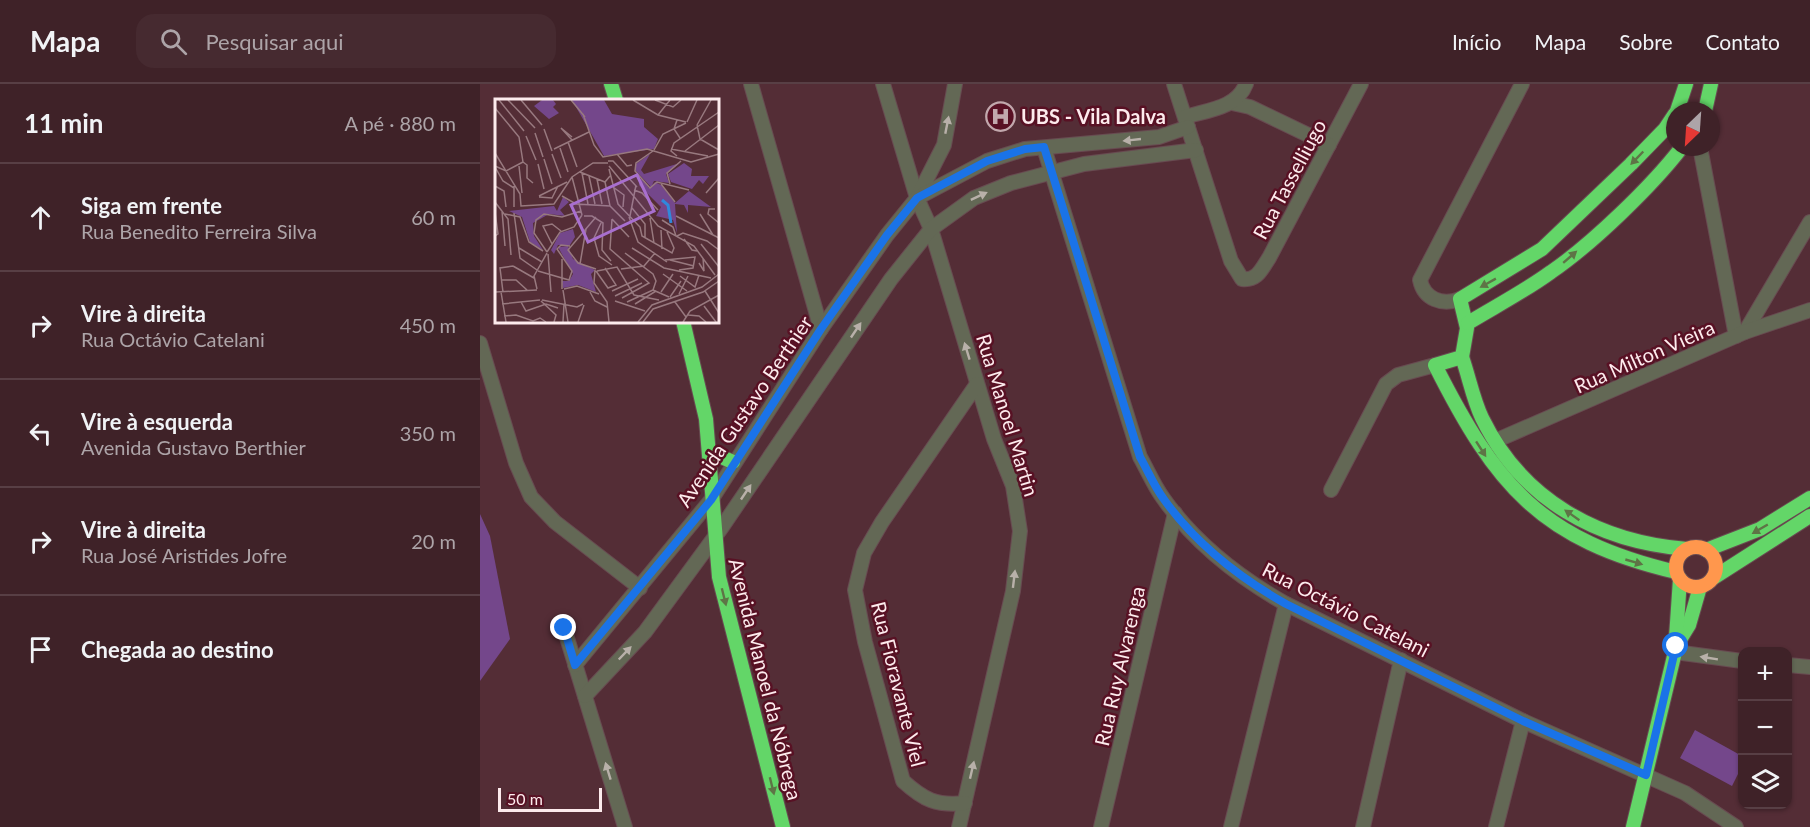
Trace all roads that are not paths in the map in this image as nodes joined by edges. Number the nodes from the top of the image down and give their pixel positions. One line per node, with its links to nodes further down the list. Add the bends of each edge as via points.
1 (611, 84): 11 (street)
2 (751, 84): 30 (street)
3 (955, 84): 23 (street, one-way to 3, via 944,145)
4 (1174, 84): 15 (street)
5 (1246, 84): 14 (street)
6 (1360, 84): 17 (street, Rua Tasselliugo)
7 (1522, 84): 26 (street, via 1420,280 1421,287 1433,299 1443,303)
8 (1686, 84): 12 (street)
9 (1711, 84): 13 (street)
10 (889, 85): 23 (street, Rua Manoel Martin)
11 (616, 99)
12 (1681, 102)
13 (1707, 102)
14 (1232, 103): 15 (street, Avenida Gustavo Berthier); 17 (street, via 1250,107)
15 (1187, 122): 18 (street, Avenida Gustavo Berthier, one-way to 18, via 1159,137); 19 (street)
16 (1666, 128): 26 (street, one-way to 26, via 1542,249)
17 (1329, 145): 19 (street, Rua Tasselliugo, via 1269,258 1250,280 1242,279 1231,261)
18 (1044, 147): 22 (street, Rua Octávio Catelani); 23 (street, Avenida Gustavo Berthier, via 987,161)
19 (1196, 150): 22 (street)
20 (1675, 156): 29 (street, one-way to 20, via 1552,272 1599,232)
21 (1702, 156): 31 (street)
22 (1049, 171): 25 (street, one-way to 22, via 974,198); 44 (street, Rua Octávio Catelani, via 1140,457)
23 (917, 198): 25 (street, Rua Manoel Martin); 30 (street, Avenida Gustavo Berthier)
24 (1810, 222): 31 (street)
25 (931, 229): 35 (street, Rua Manoel Martin, one-way to 25); 46 (street, one-way to 25, via 891,279)
26 (1460, 299): 29 (street)
27 (1810, 310): 31 (street, Rua Milton Vieira)
28 (682, 322): 39 (street, Avenida Manoel da Nóbrega, via 691,348)
29 (1468, 323): 33 (street)
30 (821, 329): 40 (street, Avenida Gustavo Berthier)
31 (1741, 334): 38 (street, Rua Milton Vieira)
32 (480, 343): 52 (street, via 516,463 531,496 555,522)
33 (1462, 357): 34 (street); 36 (street)
34 (1435, 365): 37 (street); 41 (street, via 1398,375 1386,384)
35 (977, 384): 64 (street, Rua Manoel Martin, one-way to 35, via 1013,591 1020,531 1013,486); 64 (street, Rua Fioravante Viel, via 882,522 864,553 855,590 903,781 919,796 944,805)
36 (1472, 392): 37 (street); 38 (street)
37 (1451, 399): 49 (street, one-way to 49, via 1492,466 1539,516 1612,555)
38 (1495, 441): 47 (street, one-way to 38, via 1643,546 1579,520 1540,493)
39 (710, 452): 40 (street); 43 (street, Avenida Manoel da Nóbrega)
40 (733, 462): 43 (street, Avenida Gustavo Berthier)
41 (1331, 490)
42 (1810, 498): 48 (street, one-way to 48, via 1750,535)
43 (711, 500): 46 (street, Avenida Manoel da Nóbrega); 52 (street, Avenida Gustavo Berthier)
44 (1175, 513): 53 (street, Rua Octávio Catelani, via 1225,562); 68 (street, Rua Ruy Alvarenga)
45 (1810, 516): 50 (street)
46 (713, 540): 61 (street, one-way to 46, via 645,632); 66 (street, Avenida Manoel da Nóbrega, one-way to 66)
47 (1687, 549): 48 (street); 49 (street, via 1680,555)
48 (1706, 550): 50 (street, via 1715,562)
49 (1678, 576): 51 (street, via 1686,584); 55 (street)
50 (1713, 578): 51 (street)
51 (1700, 587): 55 (street, via 1689,626)
52 (640, 588): 58 (street, Avenida Gustavo Berthier)
53 (1286, 604): 56 (street, Rua Octávio Catelani); 69 (street)
54 (564, 628): 58 (street)
55 (1676, 649): 57 (street, one-way to 55); 63 (street)
56 (1401, 660): 62 (street, Rua Octávio Catelani); 70 (street)
57 (1738, 660)
58 (575, 665): 61 (street)
59 (1792, 665): 60 (street)
60 (1810, 667)
61 (585, 696): 65 (street, one-way to 61)
62 (1523, 721): 63 (street, Rua Octávio Catelani); 71 (street)
63 (1646, 775): 72 (street); 73 (street, Rua Octávio Catelani, via 1684,793)
64 (965, 803): 67 (street, Rua Manoel Martin)
65 (626, 827)
66 (783, 827)
67 (959, 827)
68 (1101, 827)
69 (1231, 827)
70 (1363, 827)
71 (1496, 827)
72 (1633, 827)
73 (1736, 827)

